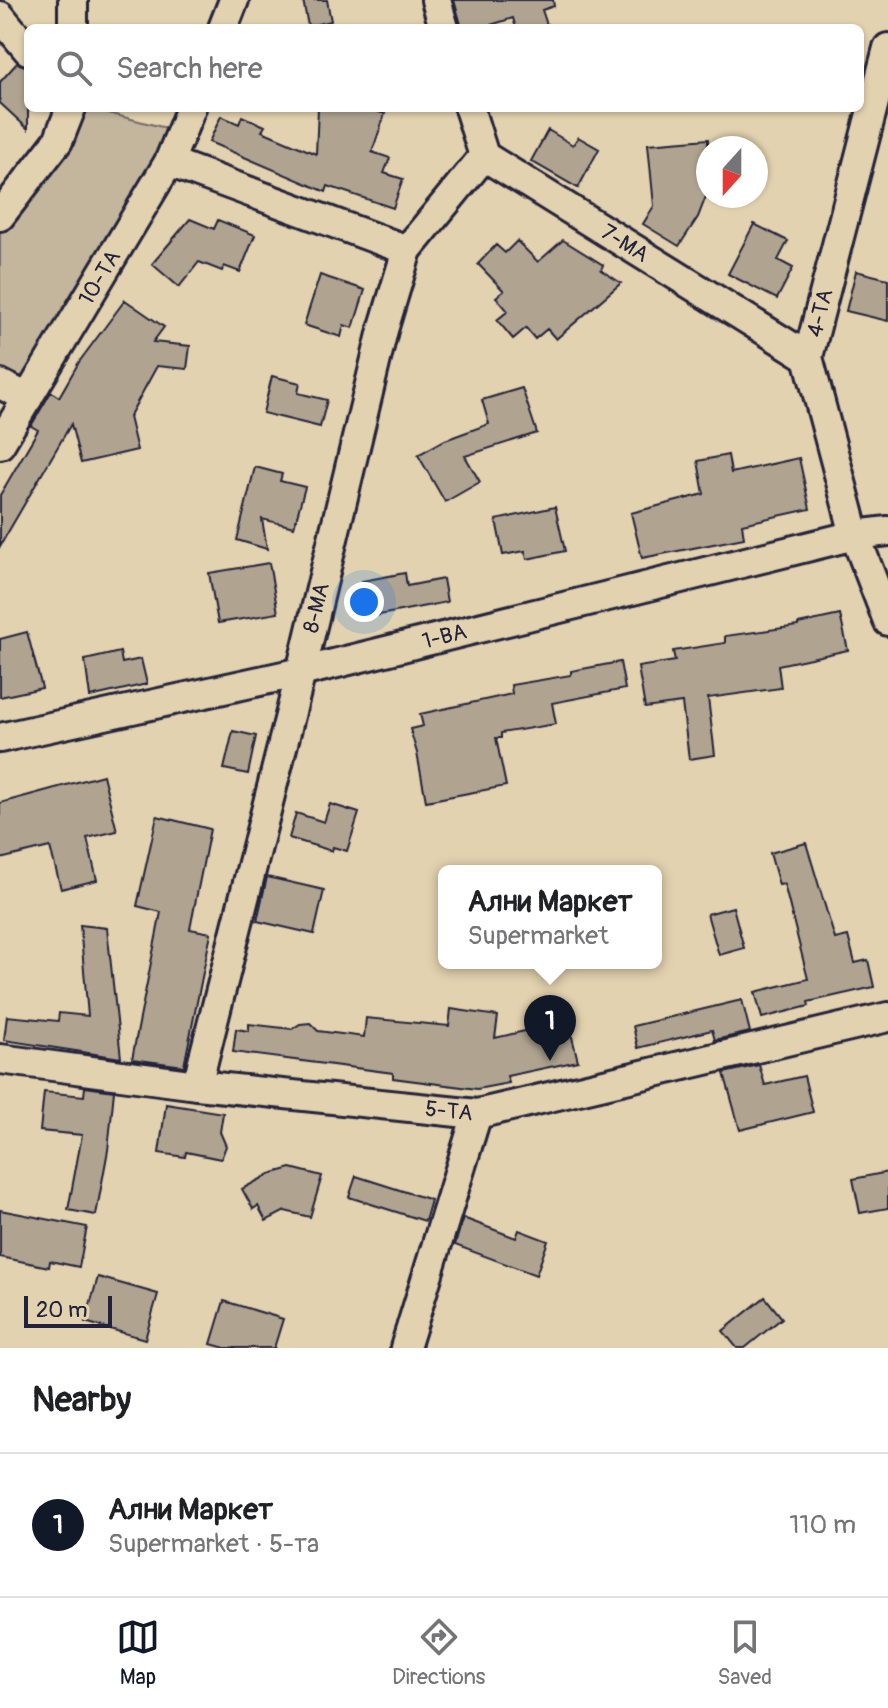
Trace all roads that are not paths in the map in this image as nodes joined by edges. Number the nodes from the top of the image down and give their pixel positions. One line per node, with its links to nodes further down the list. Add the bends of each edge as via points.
1 (73, 0): 5 (street)
2 (234, 0): 6 (street)
3 (436, 0): 7 (street)
4 (0, 16): 8 (street)
5 (73, 24)
6 (225, 24)
7 (443, 24)
8 (24, 45)
9 (888, 48): 17 (street, 4-ТА)
10 (69, 112): 15 (street, via 58,141)
11 (189, 112): 14 (street, 10-ТА)
12 (470, 112): 13 (street)
13 (484, 156): 16 (street, 8-МА); 17 (street, 7-МА)
14 (169, 162): 16 (street); 19 (street, 10-ТА)
15 (0, 216)
16 (407, 250): 24 (street, 8-МА)
17 (808, 357): 22 (street, 4-ТА)
18 (0, 384): 19 (street)
19 (28, 398): 20 (street, 10-ТА)
20 (0, 444)
21 (888, 531): 22 (street, 1-ВА)
22 (855, 535): 23 (street, 4-ТА); 24 (street, 1-ВА)
23 (888, 621)
24 (301, 672): 25 (street, 1-ВА); 28 (street, 8-МА)
25 (0, 738)
26 (888, 1017): 29 (street, 5-ТА)
27 (0, 1059): 28 (street, 5-ТА)
28 (197, 1085): 29 (street, 5-ТА)
29 (477, 1114): 30 (street)
30 (405, 1348)

